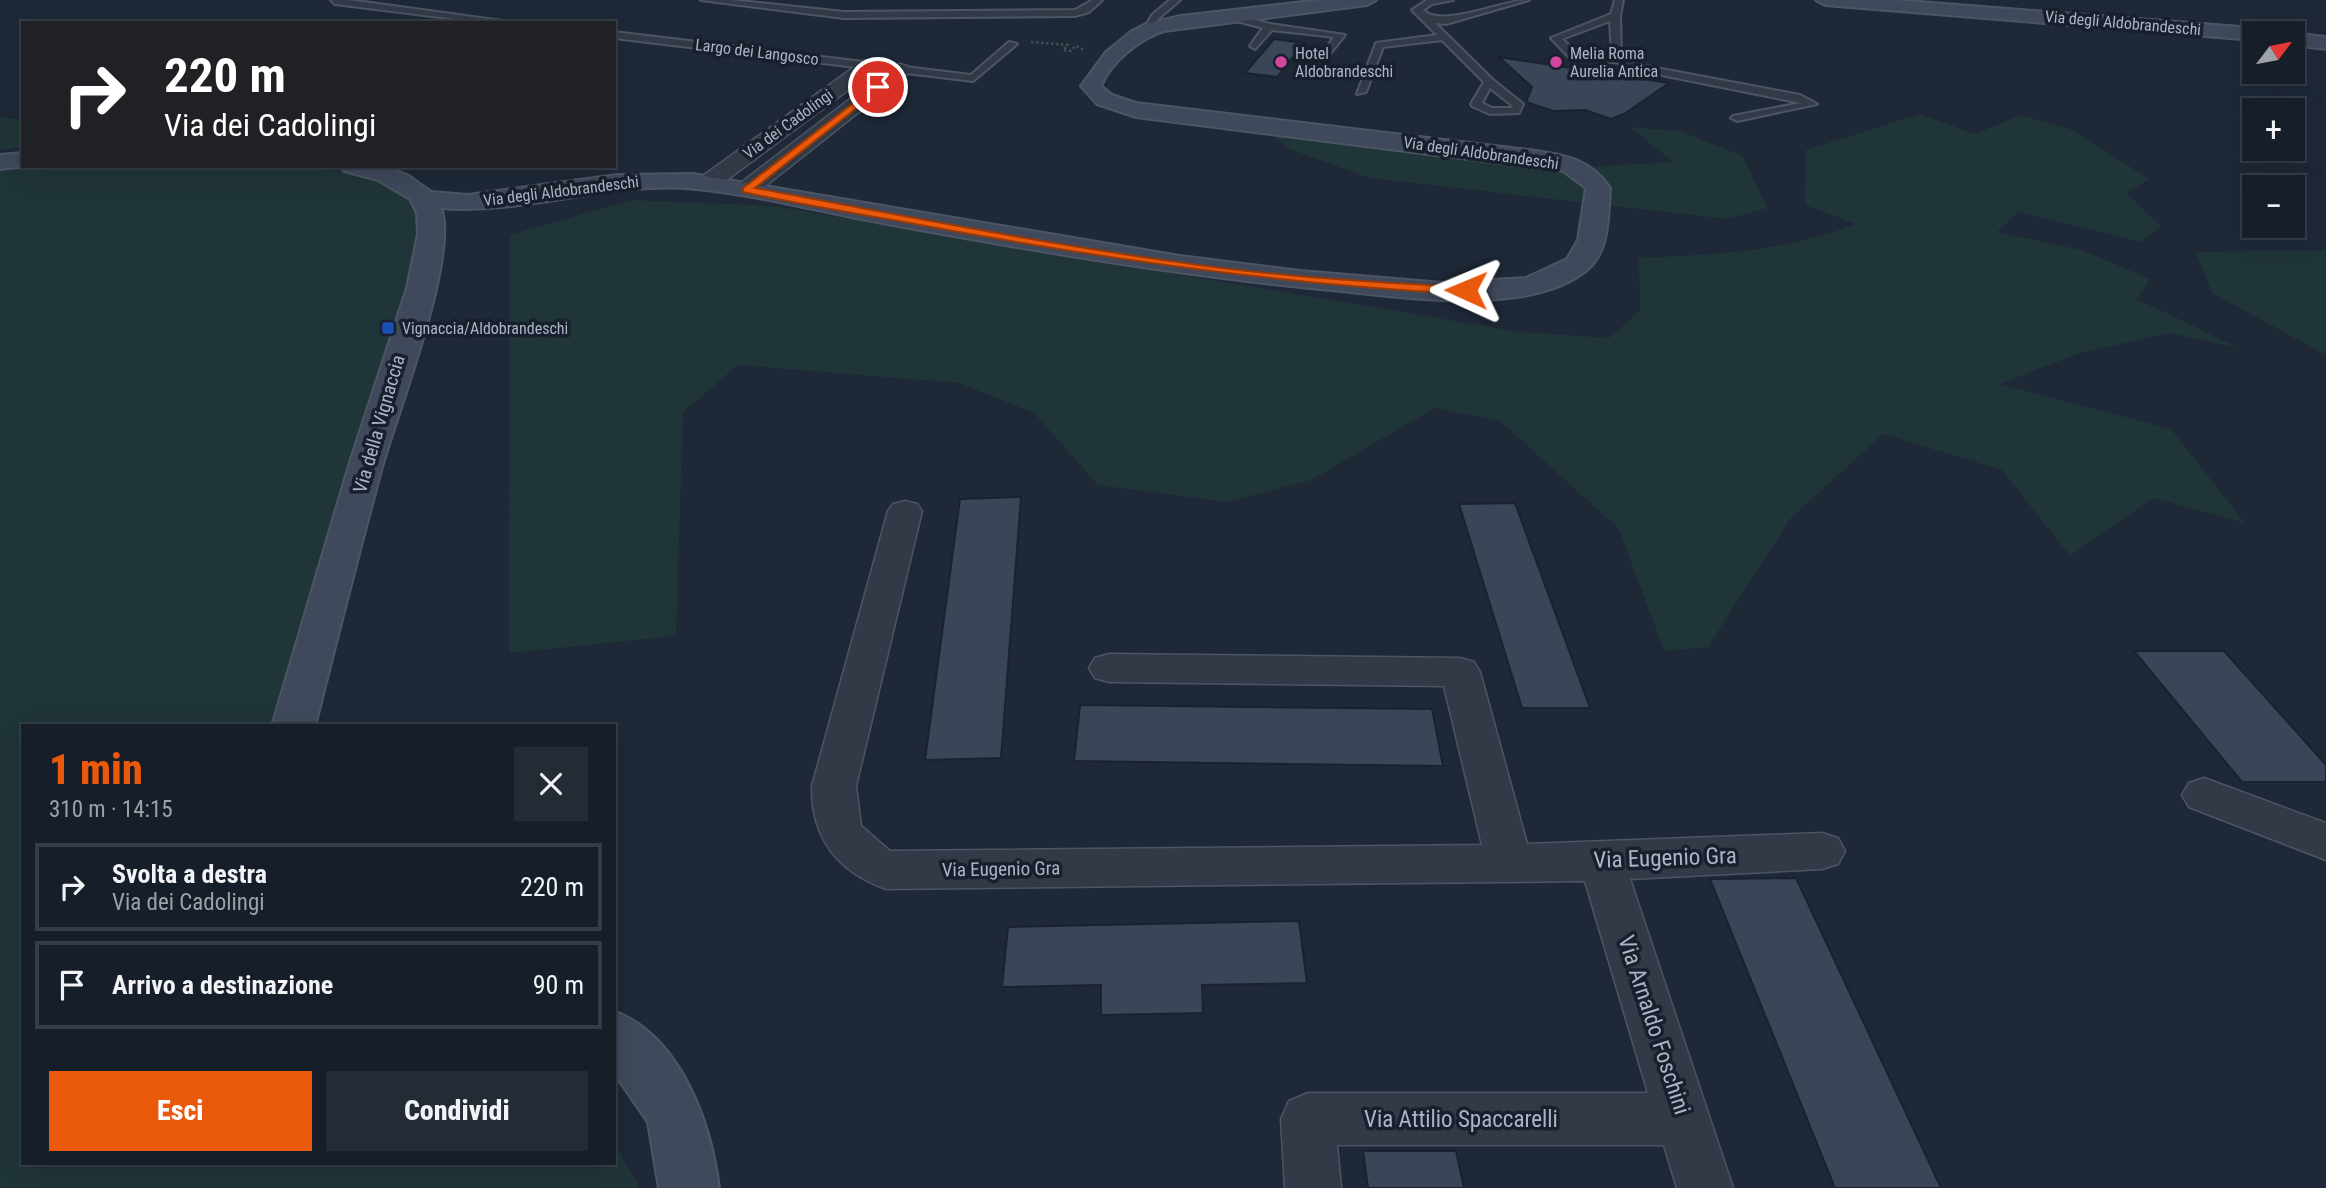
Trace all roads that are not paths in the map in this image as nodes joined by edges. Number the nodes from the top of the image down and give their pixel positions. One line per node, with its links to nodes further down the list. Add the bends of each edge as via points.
1 (705, 0): 10 (lane, via 844,15 1075,13)
2 (1367, 0): 9 (street, Via degli Aldobrandeschi)
3 (1449, 0): 14 (lane, via 1421,6 1417,10)
4 (1525, 0): 14 (lane, via 1454,19)
5 (1619, 0): 13 (lane)
6 (1825, 0): 19 (street, Via degli Aldobrandeschi)
7 (335, 1): 15 (lane)
8 (1010, 2): 10 (lane)
9 (1337, 2): 12 (street, Via degli Aldobrandeschi)
10 (1094, 3)
11 (1173, 3): 16 (lane, via 1174,14); 18 (lane)
12 (1229, 16): 16 (street, Via degli Aldobrandeschi); 17 (lane)
13 (1615, 16): 27 (lane); 27 (lane, via 1556,38 1573,55)
14 (1425, 19): 21 (lane)
15 (497, 21)
16 (1191, 21): 18 (street, Via degli Aldobrandeschi)
17 (1269, 27): 25 (lane); 26 (lane, via 1339,35)
18 (1145, 32): 39 (street, Via degli Aldobrandeschi, via 1094,76 1091,84 1100,97 1123,107 1536,158 1572,167 1598,188 1587,255 1556,276 1509,288 1356,285 1084,250)
19 (2242, 33)
20 (616, 35): 28 (lane, Largo dei Langosco)
21 (1443, 37): 30 (lane); 31 (lane, via 1378,45)
22 (2305, 41): 23 (street)
23 (2326, 43)
24 (1012, 44): 29 (lane, Largo dei Langosco, via 973,78)
25 (1255, 46)
26 (1325, 57)
27 (1619, 60): 32 (lane, via 1812,104)
28 (867, 66): 29 (lane, Largo dei Langosco); 37 (street, Via dei Cadolingi)
29 (900, 70): 39 (street, Via dei Cadolingi)
30 (1489, 82)
31 (1361, 92)
32 (1737, 118)
33 (21, 160): 34 (street)
34 (0, 162)
35 (365, 168): 38 (street)
36 (485, 183): 37 (street, Via degli Aldobrandeschi, via 560,188 630,180); 38 (street, Via degli Aldobrandeschi); 40 (street, via 460,226)
37 (708, 183): 39 (street, Via degli Aldobrandeschi)
38 (427, 186): 40 (street, Via della Vignaccia)
39 (746, 190)
40 (430, 254): 43 (street, Via della Vignaccia)
41 (905, 511): 48 (street, Via Eugenio Gra, via 834,786 837,826 850,848 872,864 886,870)
42 (1109, 668): 48 (street, via 1460,672)
43 (294, 724)
44 (2203, 795): 45 (street)
45 (2326, 842)
46 (1822, 851): 47 (street, Via Eugenio Gra)
47 (1602, 862): 48 (street, Via Eugenio Gra); 50 (street, Via Arnaldo Foschini)
48 (1509, 863)
49 (616, 1038): 51 (street, via 643,1062 665,1093 682,1143)
50 (1684, 1119): 52 (street, Via Attilio Spaccarelli, via 1308,1119); 53 (street, Via Arnaldo Foschini)
51 (689, 1188)
52 (1312, 1188)
53 (1706, 1188)

